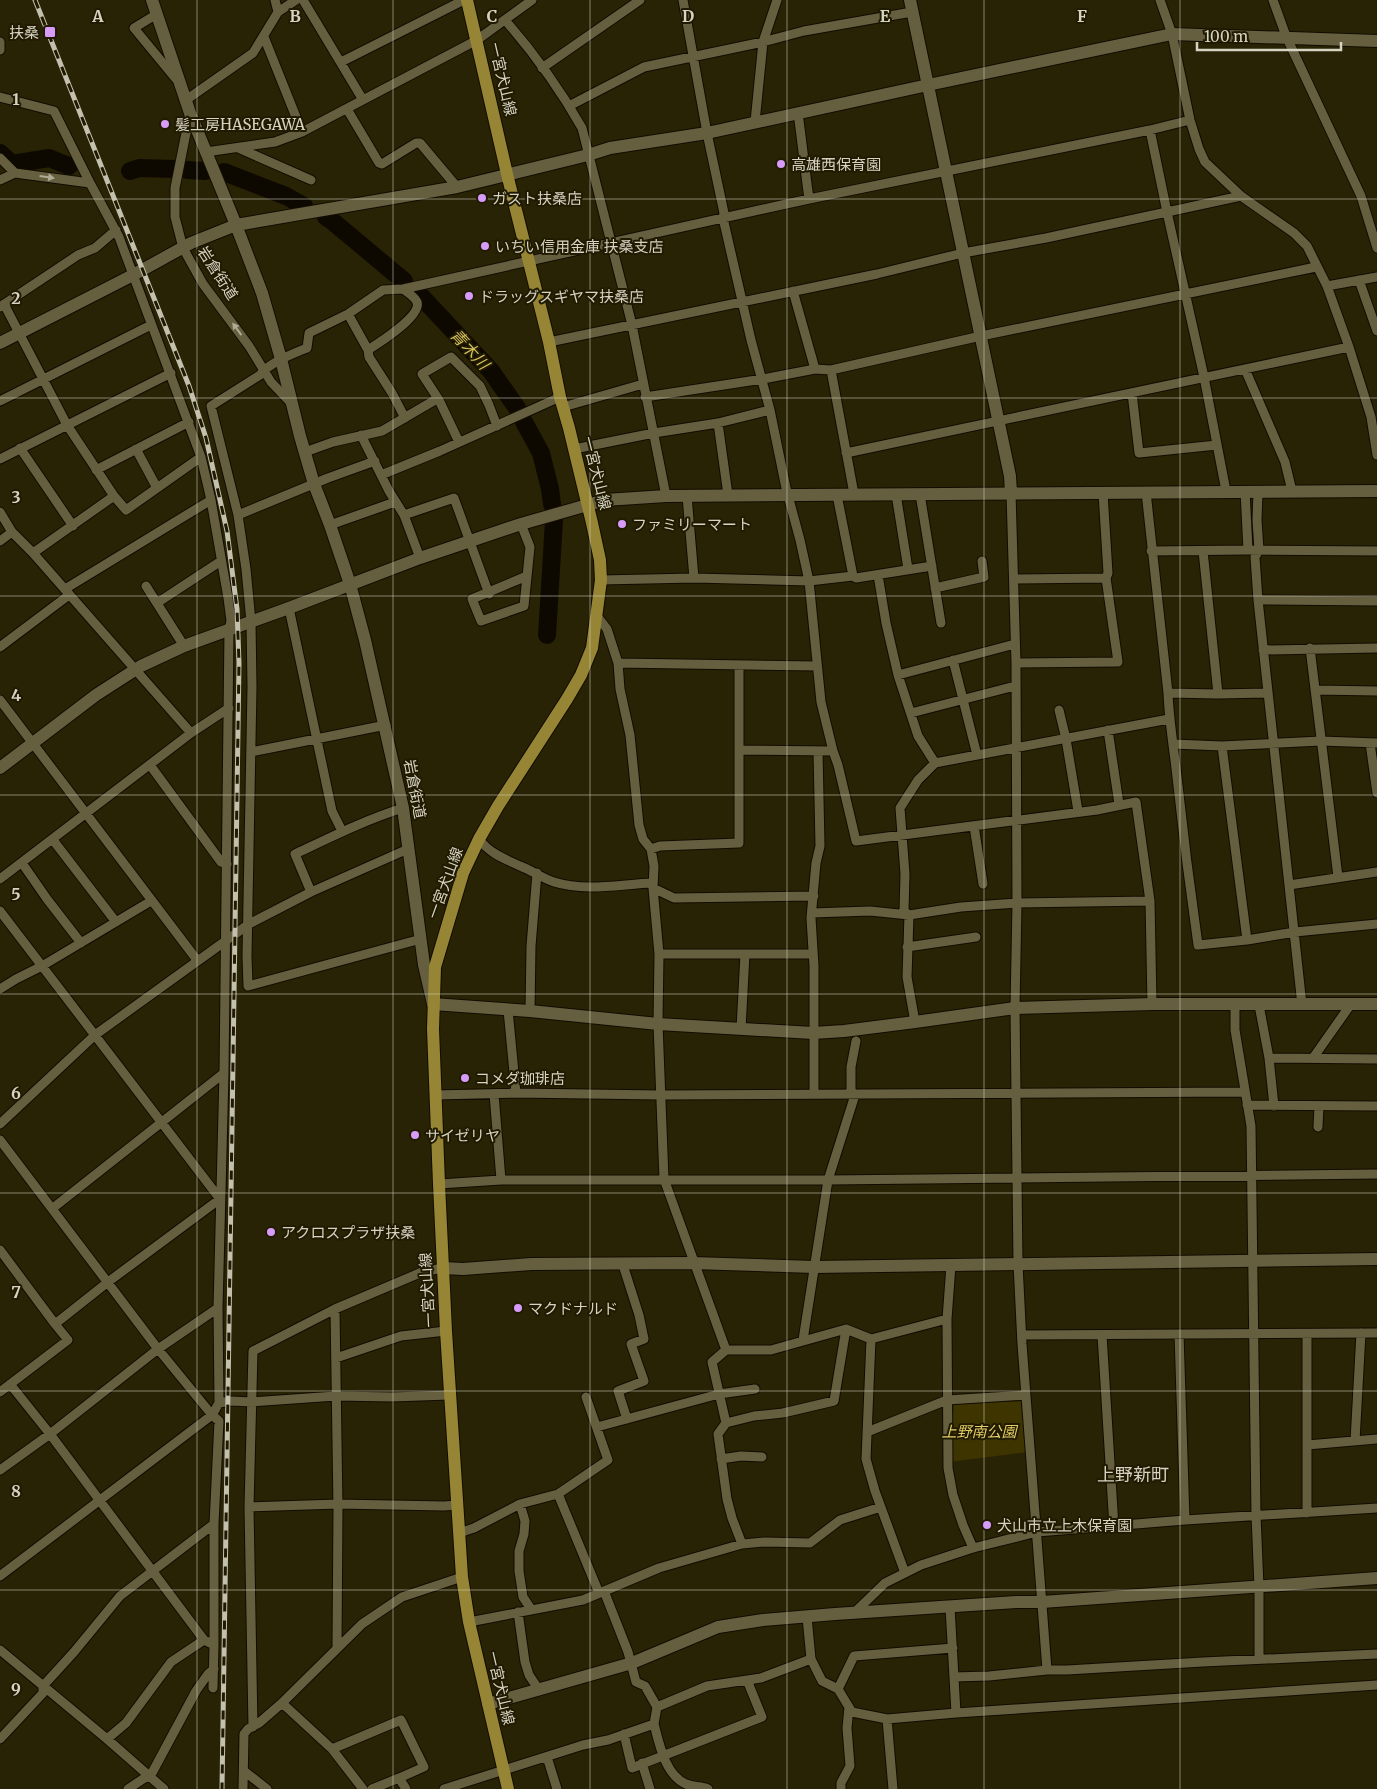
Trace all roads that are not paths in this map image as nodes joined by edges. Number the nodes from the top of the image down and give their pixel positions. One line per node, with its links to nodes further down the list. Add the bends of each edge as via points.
1 (152, 0): 14 (street, 岩倉街道)
2 (275, 0): 13 (street)
3 (296, 0): 13 (street)
4 (303, 0): 25 (street)
5 (465, 0): 19 (main road, 一宮犬山線); 25 (street)
6 (532, 0): 15 (street)
7 (640, 0): 26 (street)
8 (683, 0): 24 (street)
9 (777, 0): 22 (street)
10 (1160, 0): 16 (street)
11 (1273, 0): 17 (street)
12 (911, 6): 22 (street); 27 (street)
13 (278, 12): 18 (street)
14 (156, 14): 28 (street, 岩倉街道); 28 (street, via 134,28)
15 (505, 20): 19 (street); 26 (street)
16 (1172, 34): 17 (street); 27 (street); 36 (street)
17 (1286, 36): 20 (street); 59 (street, via 1361,196)
18 (264, 37): 30 (street, via 253,53); 39 (street)
19 (477, 40): 31 (street); 47 (main road, 一宮犬山線)
20 (1377, 41)
21 (0, 42): 23 (street)
22 (763, 42): 24 (street); 37 (street)
23 (0, 50)
24 (694, 57): 32 (street, via 644,67); 40 (street)
25 (341, 62): 31 (street)
26 (542, 68): 32 (street)
27 (928, 84): 35 (street); 45 (street)
28 (180, 85): 30 (street, 岩倉街道)
29 (0, 97): 50 (street, via 54,110)
30 (186, 100): 34 (street, 岩倉街道)
31 (363, 100): 33 (street)
32 (569, 106): 43 (street, via 582,128)
33 (346, 110): 39 (street); 51 (street, via 378,163 382,164 420,143)
34 (190, 113): 42 (street, 岩倉街道); 60 (street, 岩倉街道, via 175,188 175,217)
35 (798, 113): 37 (street); 53 (street)
36 (1190, 120): 38 (street); 52 (street, via 1205,162)
37 (755, 122): 40 (street)
38 (1150, 130): 45 (street); 54 (street)
39 (302, 132): 41 (street, via 275,142)
40 (707, 133): 43 (street, via 610,148); 55 (street)
41 (238, 148): 42 (street); 49 (street)
42 (206, 152): 56 (street, 岩倉街道)
43 (588, 155): 47 (street); 58 (street)
44 (0, 158): 46 (street)
45 (946, 171): 53 (street); 61 (street)
46 (15, 173): 48 (street); 50 (street, one-way to 50)
47 (507, 174): 51 (street); 62 (main road, 一宮犬山線)
48 (0, 180)
49 (311, 180)
50 (90, 183): 57 (street)
51 (457, 187): 56 (street)
52 (1241, 196): 54 (street); 63 (street, via 1294,233 1306,246)
53 (809, 199): 55 (street)
54 (1167, 212): 61 (street); 70 (street)
55 (723, 218): 58 (street); 71 (street)
56 (236, 225): 60 (street); 83 (street, 岩倉街道, via 262,293)
57 (116, 230): 64 (street); 72 (street, via 95,248 78,255)
58 (611, 243): 62 (street); 75 (street)
59 (1377, 246)
60 (183, 248): 64 (street); 86 (street, 岩倉街道, one-way to 60, via 203,284)
61 (963, 253): 69 (street); 78 (street)
62 (529, 261): 68 (street); 79 (main road, 一宮犬山線)
63 (1316, 267): 67 (street); 70 (street)
64 (133, 275): 74 (street); 77 (street)
65 (1377, 277): 66 (street)
66 (1359, 280): 67 (street); 76 (street)
67 (1327, 286): 81 (street)
68 (403, 289): 73 (street, via 383,290); 82 (street, via 417,301 414,312)
69 (793, 291): 71 (street); 84 (street)
70 (1186, 295): 78 (street); 89 (street)
71 (742, 302): 75 (street); 90 (street)
72 (2, 306): 77 (street)
73 (348, 314): 82 (street); 83 (street, via 310,333 307,348)
74 (151, 325): 88 (street); 91 (street)
75 (632, 326): 79 (street); 92 (street)
76 (1377, 331)
77 (19, 334): 80 (street); 91 (street)
78 (981, 336): 87 (street); 101 (street)
79 (549, 342): 98 (main road, 一宮犬山線)
80 (0, 343)
81 (1349, 347): 85 (street); 115 (street, via 1371,417)
82 (368, 350): 100 (street)
83 (281, 359): 86 (street); 97 (street, 岩倉街道)
84 (815, 369): 87 (street); 90 (street)
85 (1246, 369): 89 (street); 126 (street, via 1286,462)
86 (264, 370): 97 (street, 岩倉街道, via 270,382); 143 (street, via 211,406)
87 (831, 370): 114 (street)
88 (171, 373): 102 (street); 104 (street)
89 (1204, 377): 93 (street); 109 (street)
90 (763, 379): 94 (street); 99 (street)
91 (43, 380): 96 (street); 104 (street)
92 (642, 384): 94 (street); 98 (street)
93 (1132, 393): 101 (street); 109 (street, via 1139,453)
94 (645, 397): 106 (street)
95 (439, 400): 100 (street); 105 (street, via 422,374 451,356 480,386); 108 (street)
96 (0, 401)
97 (290, 402): 113 (street, 岩倉街道)
98 (561, 402): 105 (street); 111 (main road, 一宮犬山線)
99 (770, 410): 103 (street); 133 (street)
100 (405, 418): 107 (street, via 382,431)
101 (997, 421): 114 (street); 129 (street)
102 (189, 422): 112 (street); 116 (street)
103 (718, 423): 106 (street); 138 (street)
104 (67, 425): 110 (street); 119 (street)
105 (497, 426): 108 (street)
106 (654, 433): 111 (street); 136 (street)
107 (362, 434): 113 (street); 118 (street)
108 (459, 442): 120 (street)
109 (1217, 445): 124 (street)
110 (20, 448): 117 (street); 147 (street)
111 (574, 449): 141 (main road, 一宮犬山線)
112 (136, 450): 119 (street); 122 (street)
113 (306, 452): 121 (street, 岩倉街道)
114 (846, 453): 130 (street)
115 (1377, 454)
116 (201, 456): 122 (street); 139 (street)
117 (0, 459)
118 (375, 461): 120 (street); 121 (street)
119 (96, 470): 135 (street)
120 (381, 475): 140 (street)
121 (314, 484): 143 (street); 146 (street, 岩倉街道)
122 (157, 488): 135 (street, via 126,510)
123 (1377, 490): 126 (street)
124 (1226, 491): 125 (street); 128 (street)
125 (1252, 491): 126 (street); 151 (street); 152 (street)
126 (1292, 491)
127 (1103, 492): 128 (street); 129 (street); 166 (street)
128 (1146, 492): 153 (street)
129 (1012, 493): 132 (street); 167 (street)
130 (854, 494): 131 (street); 134 (street)
131 (896, 494): 132 (street); 161 (street)
132 (920, 494): 160 (street)
133 (788, 495): 134 (street); 138 (street); 169 (street)
134 (837, 495): 164 (street)
135 (114, 496): 147 (street)
136 (666, 496): 137 (street); 141 (street)
137 (687, 496): 138 (street); 165 (street)
138 (728, 496)
139 (211, 500): 158 (street); 173 (street)
140 (395, 502): 144 (street); 146 (street)
141 (588, 504): 145 (street); 168 (main road, 一宮犬山線)
142 (0, 512): 148 (street)
143 (238, 515): 180 (street)
144 (404, 515): 149 (street, via 454,498); 157 (street)
145 (521, 524): 149 (street); 163 (street, via 530,547)
146 (330, 525): 170 (street, 岩倉街道)
147 (73, 526): 156 (street)
148 (12, 532): 150 (street); 156 (street)
149 (470, 540): 157 (street); 174 (street)
150 (0, 541)
151 (1248, 550): 152 (street); 154 (street)
152 (1259, 550): 155 (street); 175 (street, via 1255,557)
153 (1152, 551): 154 (street); 199 (street)
154 (1203, 551): 201 (street)
155 (1377, 551)
156 (33, 553): 173 (street)
157 (420, 558): 170 (street)
158 (221, 561): 177 (street); 182 (street, via 228,598)
159 (982, 561): 172 (street, via 984,577)
160 (932, 566): 161 (street); 172 (street)
161 (908, 569): 162 (street)
162 (878, 574): 164 (street); 195 (street)
163 (527, 576): 174 (street); 174 (street, via 524,606 481,621 472,599)
164 (853, 576): 169 (street)
165 (694, 578): 168 (street); 169 (street)
166 (1106, 578): 167 (street); 191 (street, via 1118,662)
167 (1014, 579): 183 (street)
168 (601, 580): 179 (main road, 一宮犬山線)
169 (809, 581): 193 (street)
170 (350, 584): 178 (street); 208 (street, 岩倉街道)
171 (146, 586): 177 (street)
172 (935, 588): 181 (street)
173 (67, 592): 185 (street); 194 (street)
174 (489, 594)
175 (1258, 600): 176 (street); 188 (street)
176 (1377, 601)
177 (157, 602): 184 (street)
178 (289, 608): 180 (street); 211 (street)
179 (598, 616): 190 (street, via 607,629); 237 (main road, 一宮犬山線, via 592,648 581,675)
180 (251, 622): 182 (street); 223 (street)
181 (941, 623)
182 (229, 630): 184 (street); 204 (street)
183 (1015, 644): 189 (street); 191 (street)
184 (184, 646): 194 (street)
185 (0, 647)
186 (1310, 648): 187 (street); 188 (street); 197 (street)
187 (1377, 648)
188 (1263, 650): 200 (street)
189 (953, 660): 195 (street); 203 (street)
190 (618, 663): 192 (street); 240 (street, via 630,735 639,825)
191 (1016, 663): 196 (street)
192 (739, 665): 193 (street); 220 (street)
193 (817, 666): 222 (street, via 821,702)
194 (135, 670): 210 (street); 214 (street)
195 (898, 674): 206 (street)
196 (1015, 686): 203 (street); 219 (street)
197 (1315, 690): 198 (street); 213 (street)
198 (1377, 691)
199 (1168, 693): 201 (street); 207 (street)
200 (1268, 693): 201 (street); 215 (street)
201 (1218, 694)
202 (0, 700): 214 (street)
203 (963, 700): 206 (street); 224 (street)
204 (229, 708): 210 (street); 242 (street)
205 (1059, 710): 212 (street)
206 (911, 712): 225 (street, via 918,736)
207 (1169, 719): 209 (street); 217 (street)
208 (386, 725): 211 (street); 230 (street, 岩倉街道)
209 (1108, 730): 212 (street); 229 (street)
210 (191, 733): 226 (street)
211 (318, 739): 223 (street); 235 (street, via 332,811)
212 (1066, 739): 219 (street); 231 (street)
213 (1321, 741): 215 (street); 216 (street); 245 (street)
214 (33, 743): 227 (street); 232 (street)
215 (1274, 743): 218 (street); 249 (street)
216 (1373, 743): 228 (street)
217 (1173, 744): 218 (street); 265 (street, via 1198,945)
218 (1222, 746): 265 (street)
219 (1015, 748): 224 (street); 233 (street)
220 (739, 750): 221 (street); 240 (street, via 739,843)
221 (818, 751): 222 (street); 251 (street, via 820,846)
222 (833, 751): 236 (street, via 856,841)
223 (251, 752): 259 (street)
224 (977, 755): 225 (street)
225 (935, 763): 236 (street, via 918,780 900,808)
226 (150, 766): 232 (street); 242 (street, via 221,862)
227 (0, 768)
228 (1377, 793)
229 (1119, 804): 231 (street); 253 (street, via 1136,802)
230 (403, 808): 235 (street); 239 (street, 岩倉街道)
231 (1078, 811): 233 (street)
232 (86, 815): 238 (street); 252 (street)
233 (1016, 821): 234 (street); 254 (street)
234 (974, 826): 236 (street); 247 (street)
235 (342, 831): 250 (street, via 295,854)
236 (902, 835): 257 (street, via 904,911)
237 (479, 839): 244 (street, via 487,849); 274 (main road, 一宮犬山線, via 463,872 451,909 435,967)
238 (53, 840): 241 (street); 258 (street)
239 (408, 849): 250 (street); 263 (street, 岩倉街道)
240 (651, 849): 248 (street)
241 (22, 863): 246 (street); 266 (street)
242 (226, 864): 264 (street)
243 (1377, 872): 245 (street)
244 (537, 873): 248 (street, via 553,882 586,887); 283 (street)
245 (1338, 877): 249 (street)
246 (0, 880)
247 (983, 884)
248 (654, 885): 251 (street, via 674,898); 268 (street)
249 (1289, 885): 261 (street)
250 (311, 892): 259 (street)
251 (814, 896): 256 (street)
252 (151, 901): 258 (street); 271 (street)
253 (1150, 902): 254 (street); 275 (street)
254 (1017, 903): 257 (street); 281 (street)
255 (0, 911): 272 (street)
256 (812, 913): 257 (street, via 870,911); 270 (street)
257 (908, 915): 267 (street)
258 (116, 922): 266 (street)
259 (248, 924): 263 (street, via 248,986); 264 (street)
260 (1377, 924): 261 (street)
261 (1295, 932): 265 (street); 280 (street)
262 (976, 937): 267 (street)
263 (421, 939): 274 (street, 岩倉街道)
264 (226, 940): 271 (street); 293 (street)
265 (1247, 940)
266 (81, 943): 272 (street)
267 (908, 947): 284 (street, via 907,977)
268 (659, 954): 269 (street); 285 (street)
269 (745, 954): 270 (street); 286 (street)
270 (812, 954): 287 (street)
271 (197, 960): 288 (street)
272 (42, 966): 273 (street); 288 (street)
273 (0, 989)
274 (433, 1004): 282 (street); 301 (main road, 一宮犬山線)
275 (1152, 1004): 279 (street); 281 (street)
276 (1259, 1004): 279 (street); 280 (street); 290 (street)
277 (1351, 1004): 278 (street); 280 (street); 291 (street)
278 (1377, 1004)
279 (1235, 1005): 294 (street, via 1235,1030)
280 (1302, 1005)
281 (1016, 1008): 284 (street); 296 (street)
282 (508, 1010): 283 (street); 295 (street)
283 (530, 1011): 285 (street)
284 (915, 1022): 287 (street)
285 (658, 1024): 286 (street); 300 (street)
286 (740, 1029): 287 (street)
287 (813, 1032): 298 (street)
288 (95, 1035): 306 (street); 307 (street)
289 (856, 1041): 299 (street, via 851,1067)
290 (1269, 1058): 291 (street); 303 (street)
291 (1314, 1058): 292 (street)
292 (1377, 1059)
293 (224, 1073): 306 (street); 317 (street)
294 (1244, 1092): 296 (street); 302 (street)
295 (516, 1093): 297 (street); 300 (street)
296 (1016, 1093): 299 (street); 311 (street)
297 (494, 1094): 301 (street); 314 (street)
298 (814, 1094): 299 (street); 300 (street)
299 (853, 1094): 315 (street)
300 (661, 1095): 313 (street)
301 (436, 1096): 316 (main road, 一宮犬山線)
302 (1247, 1106): 303 (street); 312 (street, via 1251,1126)
303 (1274, 1106): 304 (street)
304 (1318, 1106): 305 (street); 308 (street)
305 (1377, 1106)
306 (161, 1123): 317 (street); 318 (street)
307 (0, 1124)
308 (1318, 1127)
309 (0, 1140): 318 (street)
310 (1377, 1174): 312 (street)
311 (1017, 1177): 312 (street); 315 (street); 324 (street)
312 (1252, 1177): 321 (street)
313 (664, 1179): 314 (street); 315 (street); 322 (street)
314 (501, 1180): 316 (street)
315 (828, 1180): 326 (street)
316 (439, 1184): 327 (main road, 一宮犬山線)
317 (220, 1199): 328 (street); 329 (street)
318 (52, 1208): 328 (street)
319 (0, 1250): 332 (street)
320 (1377, 1260): 321 (street)
321 (1252, 1261): 324 (street); 338 (street)
322 (693, 1263): 323 (street); 326 (street); 345 (street)
323 (623, 1264): 327 (street); 359 (street, via 644,1339 631,1344 644,1381 618,1391)
324 (1018, 1264): 325 (street); 340 (street)
325 (951, 1265): 326 (street); 331 (street)
326 (814, 1266): 343 (street)
327 (443, 1268): 330 (street, via 422,1272); 334 (main road, 一宮犬山線)
328 (108, 1282): 332 (street); 344 (street)
329 (218, 1308): 344 (street); 357 (street)
330 (335, 1309): 346 (street); 356 (street, via 253,1351)
331 (947, 1319): 342 (street); 355 (street)
332 (55, 1324): 347 (street, via 68,1340)
333 (846, 1329): 342 (street); 343 (street); 360 (street, via 834,1401)
334 (446, 1331): 346 (street, via 401,1336); 350 (main road, 一宮犬山線)
335 (1361, 1333): 336 (street); 339 (street); 365 (street)
336 (1377, 1333)
337 (1179, 1334): 338 (street); 341 (street); 380 (street)
338 (1254, 1334): 339 (street); 379 (street)
339 (1307, 1334): 366 (street)
340 (1023, 1335): 341 (street); 352 (street)
341 (1102, 1335): 382 (street)
342 (871, 1339): 362 (street)
343 (803, 1340): 345 (street, via 771,1350)
344 (158, 1349): 358 (street); 363 (street)
345 (726, 1350): 351 (street, via 712,1362)
346 (336, 1358): 353 (street)
347 (10, 1384): 349 (street); 363 (street)
348 (755, 1389): 351 (street)
349 (0, 1392)
350 (449, 1394): 353 (street); 373 (main road, 一宮犬山線)
351 (719, 1394): 359 (street); 360 (street)
352 (1026, 1395): 355 (street); 383 (street)
353 (336, 1396): 356 (street); 372 (street)
354 (586, 1396): 361 (street)
355 (947, 1400): 362 (street); 386 (street, via 948,1468 963,1525)
356 (252, 1402): 357 (street); 375 (street)
357 (219, 1403): 358 (street)
358 (212, 1415): 371 (street); 381 (street, via 219,1421)
359 (627, 1419): 361 (street)
360 (726, 1423): 368 (street, via 718,1434)
361 (597, 1427): 370 (street, via 608,1460)
362 (867, 1432): 376 (street, via 866,1460)
363 (50, 1434): 369 (street); 371 (street)
364 (1377, 1439): 365 (street)
365 (1356, 1441): 366 (street)
366 (1307, 1445): 378 (street)
367 (762, 1457): 368 (street)
368 (721, 1459): 385 (street, via 727,1499)
369 (0, 1470)
370 (558, 1494): 374 (street); 393 (street)
371 (99, 1501): 387 (street); 389 (street)
372 (338, 1504): 373 (street); 375 (street); 403 (street)
373 (457, 1504): 384 (main road, 一宮犬山線)
374 (520, 1504): 384 (street); 396 (street, via 525,1522 518,1551 519,1571 523,1597)
375 (249, 1507): 426 (street)
376 (881, 1507): 385 (street, via 840,1520 810,1543); 388 (street)
377 (1377, 1508): 378 (street)
378 (1307, 1512): 379 (street)
379 (1256, 1516): 380 (street); 392 (street)
380 (1185, 1520): 382 (street)
381 (214, 1524): 387 (street); 402 (street)
382 (1114, 1527): 383 (street)
383 (1038, 1532): 386 (street); 394 (street)
384 (459, 1533): 390 (main road, 一宮犬山線)
385 (742, 1544): 393 (street, via 659,1568)
386 (973, 1548): 388 (street)
387 (152, 1570): 401 (street); 415 (street, via 120,1596)
388 (905, 1573): 398 (street, via 885,1583)
389 (0, 1576)
390 (462, 1577): 400 (main road, 一宮犬山線); 403 (street, via 402,1597 362,1624)
391 (1377, 1578): 392 (street)
392 (1260, 1587): 394 (street); 408 (street)
393 (601, 1592): 396 (street, via 582,1600); 409 (street)
394 (1042, 1602): 395 (street); 411 (street)
395 (950, 1607): 398 (street); 404 (street)
396 (531, 1609): 397 (street)
397 (518, 1612): 400 (street); 418 (street, via 525,1662)
398 (853, 1613): 399 (street)
399 (806, 1617): 407 (street); 409 (street, via 718,1628)
400 (469, 1622): 420 (main road, 一宮犬山線)
401 (204, 1640): 402 (street); 428 (street, via 171,1662 126,1723)
402 (214, 1645): 410 (street)
403 (337, 1647): 419 (street)
404 (952, 1648): 412 (street); 417 (street, via 854,1656)
405 (1377, 1654): 408 (street)
406 (2, 1656): 415 (street)
407 (811, 1659): 413 (street); 417 (street, via 822,1681)
408 (1259, 1659): 411 (street)
409 (632, 1663): 418 (street); 421 (street, via 636,1682 645,1686)
410 (214, 1669): 416 (street); 436 (street, via 196,1691)
411 (1047, 1670): 412 (street)
412 (954, 1676): 423 (street)
413 (748, 1680): 421 (street, via 707,1686); 431 (street, via 762,1717)
414 (1377, 1685): 423 (street)
415 (43, 1686): 428 (street); 429 (street, via 43,1693)
416 (213, 1688)
417 (838, 1689): 422 (street)
418 (538, 1690): 420 (street)
419 (282, 1703): 426 (street); 430 (street)
420 (488, 1704): 435 (main road, 一宮犬山線)
421 (657, 1706): 425 (street)
422 (849, 1707): 424 (street, via 852,1712); 450 (street, via 850,1766)
423 (956, 1713): 424 (street)
424 (887, 1719): 451 (street)
425 (654, 1724): 427 (street); 431 (street)
426 (253, 1727): 434 (street, via 244,1734)
427 (624, 1734): 432 (street); 433 (street, via 632,1768)
428 (107, 1738): 436 (street)
429 (0, 1739)
430 (332, 1749): 437 (street, via 401,1720 424,1767); 442 (street)
431 (662, 1756): 433 (street); 449 (street, via 684,1784)
432 (547, 1757): 435 (street); 447 (street)
433 (642, 1763): 448 (street)
434 (244, 1771): 440 (street); 441 (street)
435 (504, 1771): 445 (street); 446 (main road, 一宮犬山線)
436 (149, 1775): 438 (street); 439 (street)
437 (399, 1778): 443 (street); 444 (street)
438 (128, 1789)
439 (164, 1789)
440 (243, 1789)
441 (267, 1789)
442 (363, 1789)
443 (372, 1789)
444 (406, 1789)
445 (444, 1789)
446 (508, 1789)
447 (557, 1789)
448 (650, 1789)
449 (708, 1789)
450 (841, 1789)
451 (893, 1789)

